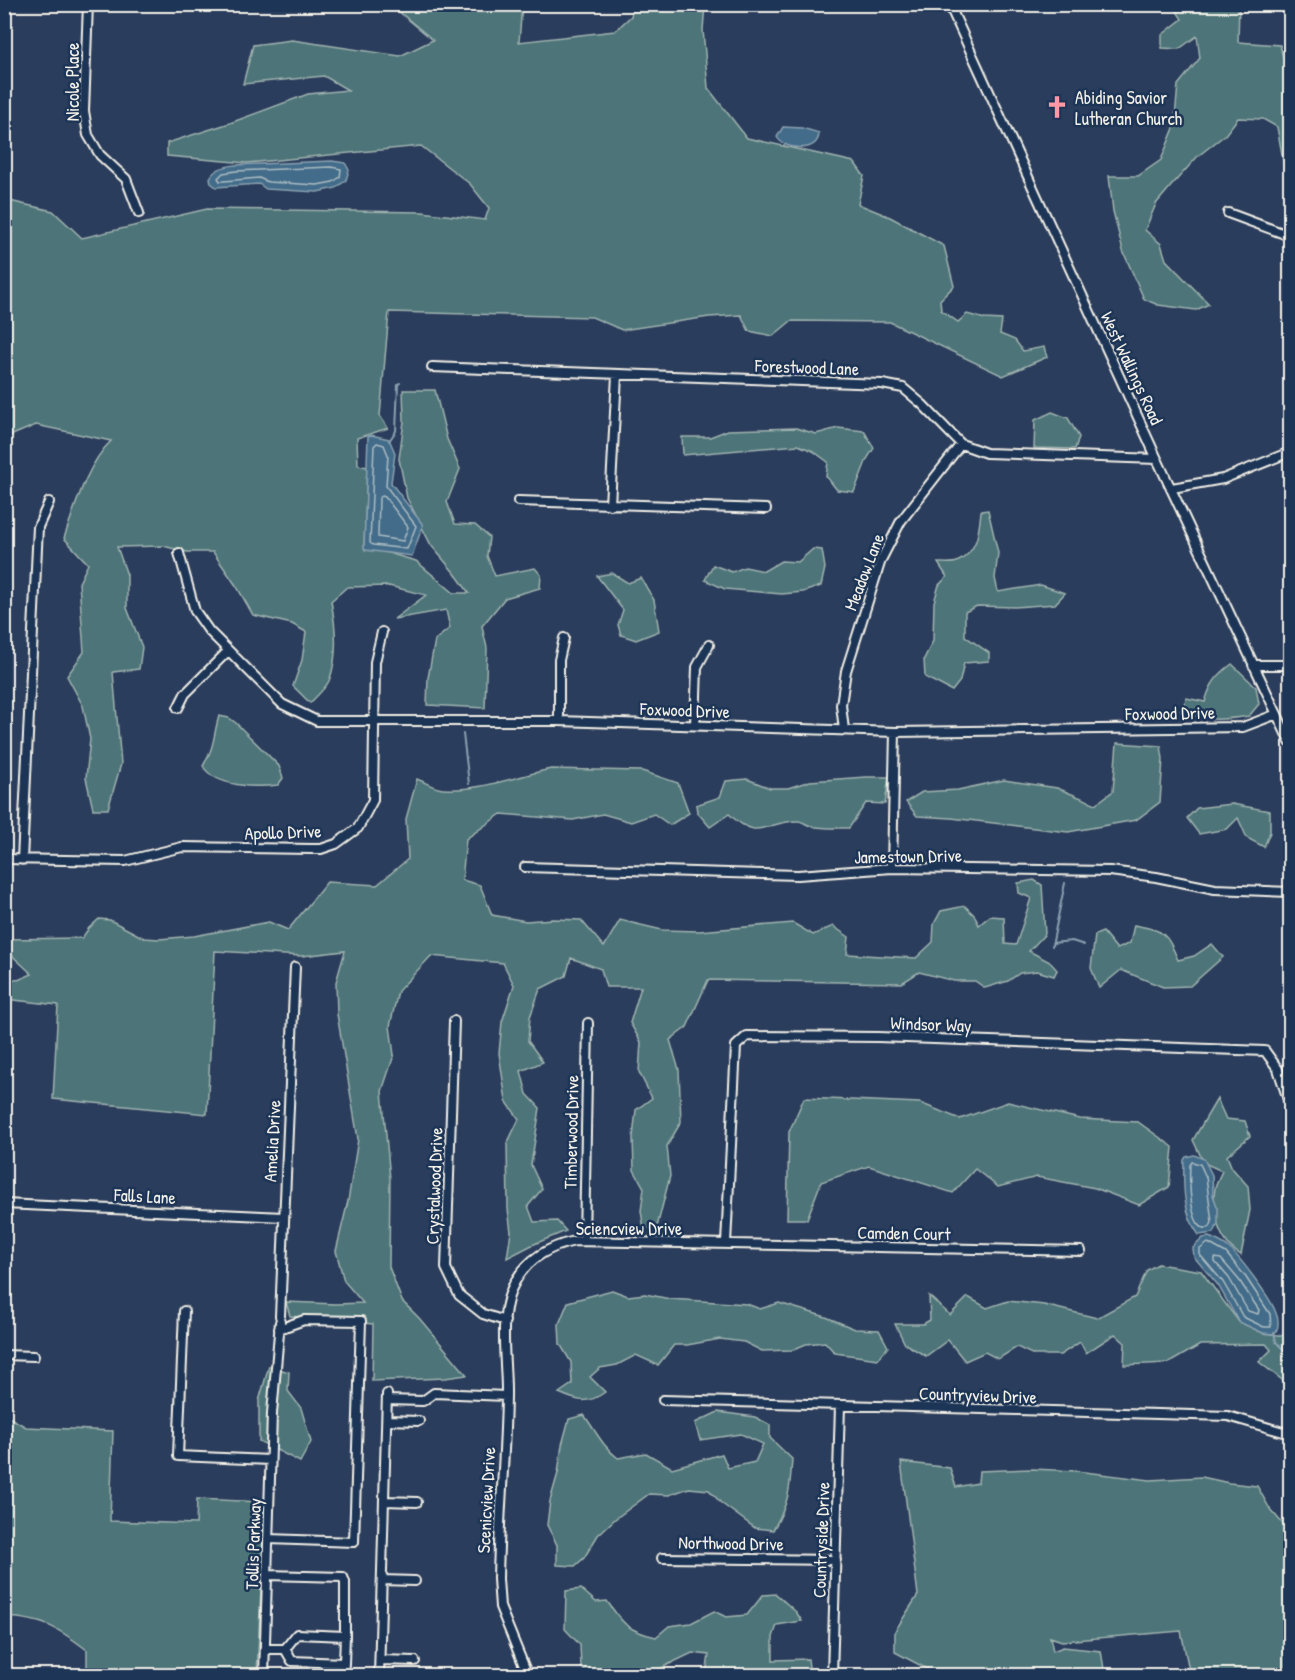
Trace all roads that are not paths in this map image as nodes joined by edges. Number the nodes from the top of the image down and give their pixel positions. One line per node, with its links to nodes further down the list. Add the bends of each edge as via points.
1 (88, 4): 3 (street, Nicole Place, via 84,111 87,135 100,155 126,179)
2 (949, 4): 10 (street, West Wallings Road)
3 (139, 213)
4 (1228, 213): 5 (street)
5 (1290, 236)
6 (432, 367): 7 (street, Forestwood Lane)
7 (617, 375): 8 (street, Forestwood Lane, via 882,384 903,388); 14 (street)
8 (961, 444): 10 (street, Forestwood Lane, via 986,453); 28 (street, Meadow Lane, via 901,521 881,560 846,671 841,705)
9 (1290, 452): 11 (street, via 1223,479)
10 (1157, 459): 11 (street, West Wallings Road)
11 (1172, 488): 21 (street, West Wallings Road)
12 (518, 501): 14 (street)
13 (49, 502): 32 (street, via 38,527)
14 (610, 505): 15 (street)
15 (766, 509)
16 (179, 553): 20 (street, Foxwood Drive, via 195,611)
17 (382, 632): 26 (street, Apollo Drive, via 375,662)
18 (564, 638): 25 (street, via 559,660)
19 (709, 645): 27 (street, via 697,668)
20 (228, 651): 23 (street, via 185,694); 26 (street, Foxwood Drive, via 282,704 302,715 317,721)
21 (1253, 664): 22 (street); 24 (street, West Wallings Road)
22 (1290, 665)
23 (178, 708)
24 (1277, 714): 29 (street, Foxwood Drive, via 1243,727); 30 (street, West Wallings Road)
25 (559, 721): 26 (street, Foxwood Drive); 27 (street, Foxwood Drive)
26 (375, 722): 32 (street, Apollo Drive, via 373,800 358,828 336,844 321,849 182,847 125,861)
27 (694, 725): 28 (street, Foxwood Drive)
28 (844, 730): 29 (street, Foxwood Drive)
29 (895, 732): 34 (street)
30 (1290, 742)
31 (4, 859): 32 (street, Apollo Drive)
32 (22, 860)
33 (525, 867): 34 (street, Jamestown Drive, via 798,875)
34 (892, 868): 35 (street, Jamestown Drive, via 1110,871 1215,889)
35 (1290, 892)
36 (295, 967): 41 (street, Amelia Drive)
37 (454, 1021): 46 (street, Crystalwood Drive, via 446,1268 459,1295 483,1314)
38 (588, 1023): 42 (street, Timberwood Drive)
39 (1290, 1106): 43 (street, Windsor Way, via 1278,1069 1265,1051 747,1036 736,1046 734,1065)
40 (4, 1204): 41 (street, Falls Lane)
41 (283, 1217): 47 (street, Amelia Drive)
42 (584, 1241): 43 (street, Sciencview Drive); 46 (street, Sciencview Drive, via 558,1245 531,1262 516,1279)
43 (726, 1243): 44 (street, Camden Court)
44 (1081, 1251)
45 (184, 1311): 57 (street, via 178,1456)
46 (504, 1321): 50 (street, Scenicview Drive)
47 (280, 1323): 53 (street, Amelia Drive); 60 (street, via 361,1321 354,1542)
48 (4, 1355): 49 (street)
49 (34, 1356)
50 (506, 1396): 54 (street, via 434,1393 423,1401 387,1397); 75 (street, Scenicview Drive, via 499,1598)
51 (663, 1400): 52 (street, Countryview Drive)
52 (840, 1406): 56 (street, Countryview Drive, via 1228,1416); 62 (street, Countryside Drive)
53 (272, 1413): 57 (street, Tollis Parkway)
54 (387, 1420): 55 (street); 58 (street)
55 (419, 1420)
56 (1290, 1434)
57 (270, 1460): 60 (street, Tollis Parkway)
58 (384, 1501): 59 (street); 64 (street)
59 (417, 1502)
60 (268, 1539): 63 (street, Tollis Parkway)
61 (663, 1558): 62 (street, Northwood Drive)
62 (836, 1560): 76 (street, Countryside Drive)
63 (267, 1575): 66 (street, via 343,1577); 67 (street, Tollis Parkway)
64 (382, 1580): 65 (street); 69 (street)
65 (415, 1581)
66 (345, 1636): 68 (street, via 297,1634); 71 (street)
67 (265, 1649): 68 (street); 72 (street, Tollis Parkway)
68 (285, 1649): 71 (street, via 292,1660)
69 (380, 1660): 70 (street); 74 (street)
70 (415, 1661)
71 (344, 1664): 73 (street)
72 (264, 1676)
73 (343, 1676)
74 (380, 1676)
75 (528, 1676)
76 (832, 1676)

